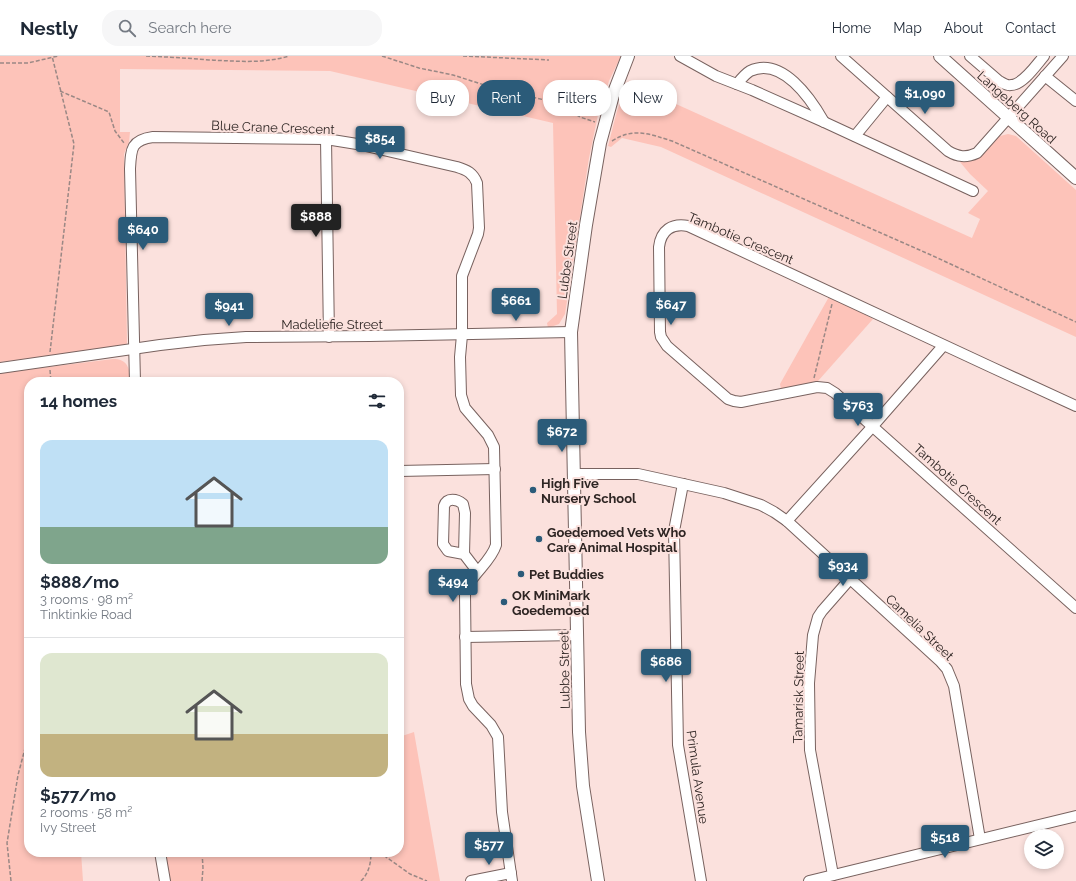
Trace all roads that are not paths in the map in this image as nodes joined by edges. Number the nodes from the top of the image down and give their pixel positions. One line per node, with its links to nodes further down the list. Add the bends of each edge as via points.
1 (628, 56): 18 (main road, Lubbe Street, via 613,95 600,143)
2 (680, 56): 9 (street, via 716,76)
3 (841, 56): 10 (street)
4 (940, 56): 12 (main road, Langeberg Road)
5 (970, 56): 6 (street, via 999,81 1012,86 1023,80)
6 (1044, 56)
7 (1063, 56): 8 (street)
8 (1045, 76): 11 (street); 12 (street)
9 (737, 84): 13 (street); 13 (street, via 756,69 777,70 792,79 804,92)
10 (887, 97): 12 (street, via 954,155 967,156 977,152); 14 (street)
11 (1076, 101)
12 (1008, 117): 16 (main road, Langeberg Road)
13 (824, 122): 14 (street)
14 (855, 136): 17 (street)
15 (326, 139): 19 (street, Blue Crane Crescent, via 457,167 471,172 474,176 477,183 478,234 462,276); 20 (street); 22 (street, Blue Crane Crescent, via 153,137 140,140 133,147 131,153)
16 (1076, 178)
17 (972, 191)
18 (571, 332): 19 (street, Madeliefie Street); 29 (main road, Lubbe Street)
19 (462, 335): 20 (street, Madeliefie Street); 27 (street, via 462,402 492,442)
20 (329, 337): 22 (street, Madeliefie Street, via 239,338)
21 (943, 346): 25 (street, Tambotie Crescent); 26 (street); 26 (street, Tambotie Crescent, via 688,226 667,229 660,241 660,332 667,346 728,399 741,402 823,387 836,392)
22 (134, 349): 23 (street, Madeliefie Street); 24 (street)
23 (0, 368)
24 (135, 377)
25 (1076, 406)
26 (873, 426): 31 (street); 35 (street, Tambotie Crescent)
27 (495, 469): 28 (street); 33 (street, via 496,545 490,558)
28 (404, 471)
29 (574, 474): 30 (street, Camelia Street, via 638,474); 36 (main road, Lubbe Street)
30 (683, 484): 31 (street, Camelia Street, via 762,505); 46 (street, Primula Avenue, via 674,530 678,745)
31 (787, 521): 34 (street, Camelia Street)
32 (464, 554): 32 (street, via 448,551 443,544 444,506 450,500 462,502 464,507); 33 (street)
33 (478, 571): 37 (street, via 468,583 464,594)
34 (850, 579): 39 (street, Camelia Street, via 947,669 954,686); 41 (street, Tamarisk Street, via 818,617 813,635 809,683 810,750)
35 (1076, 608)
36 (577, 635): 37 (street); 45 (main road, Lubbe Street, via 580,752)
37 (465, 637): 42 (street, via 466,684 469,699 498,737 502,812)
38 (1076, 816): 39 (street)
39 (980, 839): 41 (street)
40 (161, 857): 43 (street)
41 (833, 875): 47 (street)
42 (512, 877): 44 (street)
43 (165, 881)
44 (471, 881)
45 (598, 881)
46 (701, 881)
47 (809, 881)

